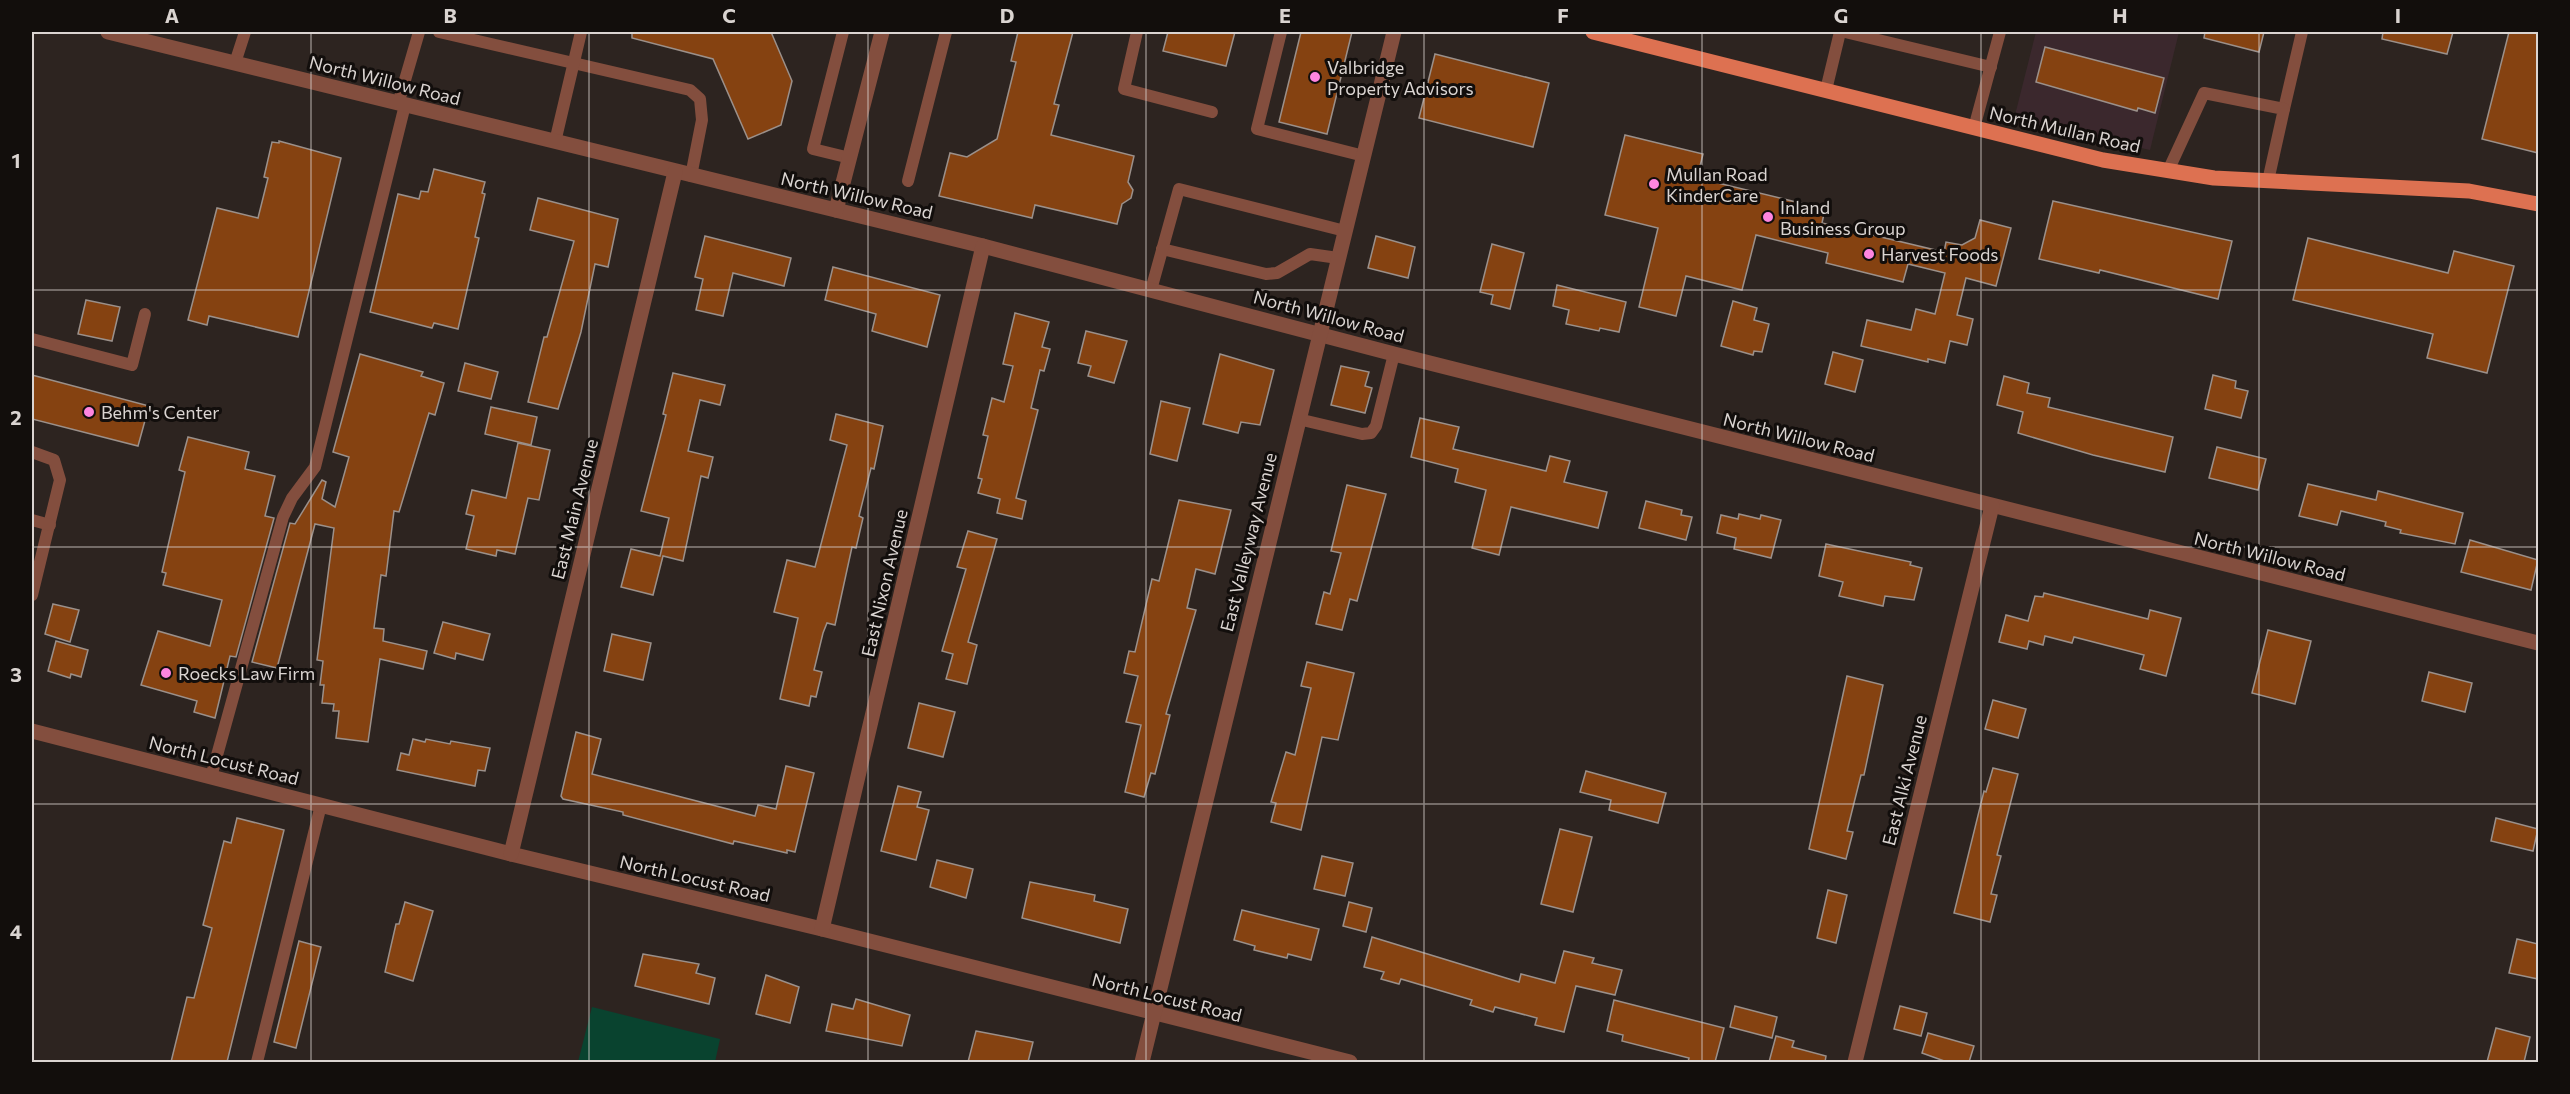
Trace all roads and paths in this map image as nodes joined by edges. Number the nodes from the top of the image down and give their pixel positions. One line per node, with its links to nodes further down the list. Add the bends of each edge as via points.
1 (108, 32): 17 (street, North Willow Road)
2 (244, 32): 17 (lane)
3 (419, 32): 21 (lane)
4 (439, 32): 18 (lane)
5 (581, 32): 18 (lane)
6 (843, 32): 27 (lane, via 813,149)
7 (882, 32): 27 (street)
8 (946, 32): 31 (lane)
9 (1137, 32): 23 (lane, via 1124,89)
10 (1281, 32): 26 (lane, via 1257,129)
11 (1395, 32): 26 (street, East Valleyway Avenue)
12 (1593, 32): 20 (main road, North Mullan Road)
13 (1840, 32): 20 (lane)
14 (1845, 32): 19 (lane)
15 (2000, 32): 19 (lane)
16 (2302, 32): 22 (lane)
17 (236, 63): 21 (street, North Willow Road)
18 (574, 63): 25 (lane); 30 (lane, via 690,90 700,99 702,120)
19 (1990, 67): 24 (lane)
20 (1826, 90): 24 (main road, North Mullan Road)
21 (401, 104): 25 (street, North Willow Road); 52 (lane, via 315,467 283,517)
22 (2284, 109): 28 (lane, via 2204,93); 32 (lane)
23 (1212, 112)
24 (1974, 128): 28 (main road, North Mullan Road, via 2103,160)
25 (555, 142): 29 (street, North Willow Road)
26 (1364, 156): 35 (street, East Valleyway Avenue)
27 (850, 158): 34 (street)
28 (2168, 171): 32 (main road, North Mullan Road)
29 (675, 172): 30 (street, North Willow Road); 54 (street, East Main Avenue)
30 (691, 176): 34 (street, North Willow Road)
31 (908, 181)
32 (2268, 181): 33 (main road, North Mullan Road, via 2469,191)
33 (2538, 204)
34 (836, 210): 36 (street, North Willow Road)
35 (1345, 231): 37 (lane, via 1179,189); 38 (street, East Valleyway Avenue)
36 (983, 246): 39 (street, North Willow Road); 55 (street, East Nixon Avenue)
37 (1162, 249): 38 (lane, via 1266,274 1277,273 1310,254); 39 (lane)
38 (1338, 258): 41 (street, East Valleyway Avenue)
39 (1151, 290): 41 (street, North Willow Road)
40 (145, 314): 42 (lane, via 132,364)
41 (1320, 334): 43 (street, North Willow Road); 44 (street, East Valleyway Avenue)
42 (32, 339)
43 (1394, 354): 44 (lane, via 1371,433); 46 (street, North Willow Road)
44 (1298, 419): 56 (street, East Valleyway Avenue)
45 (32, 452): 48 (lane, via 54,460 60,480)
46 (1992, 506): 50 (street, North Willow Road); 60 (street, East Alki Avenue)
47 (32, 520): 48 (lane)
48 (50, 525): 49 (lane)
49 (32, 591)
50 (2538, 643)
51 (32, 731): 52 (street, North Locust Road)
52 (211, 777): 53 (street, North Locust Road)
53 (321, 805): 54 (street, North Locust Road); 57 (lane)
54 (511, 854): 55 (street, North Locust Road)
55 (822, 928): 56 (street, North Locust Road)
56 (1154, 1014): 58 (street, East Valleyway Avenue); 59 (street, North Locust Road)
57 (257, 1062)
58 (1142, 1062)
59 (1350, 1062)
60 (1855, 1062)

